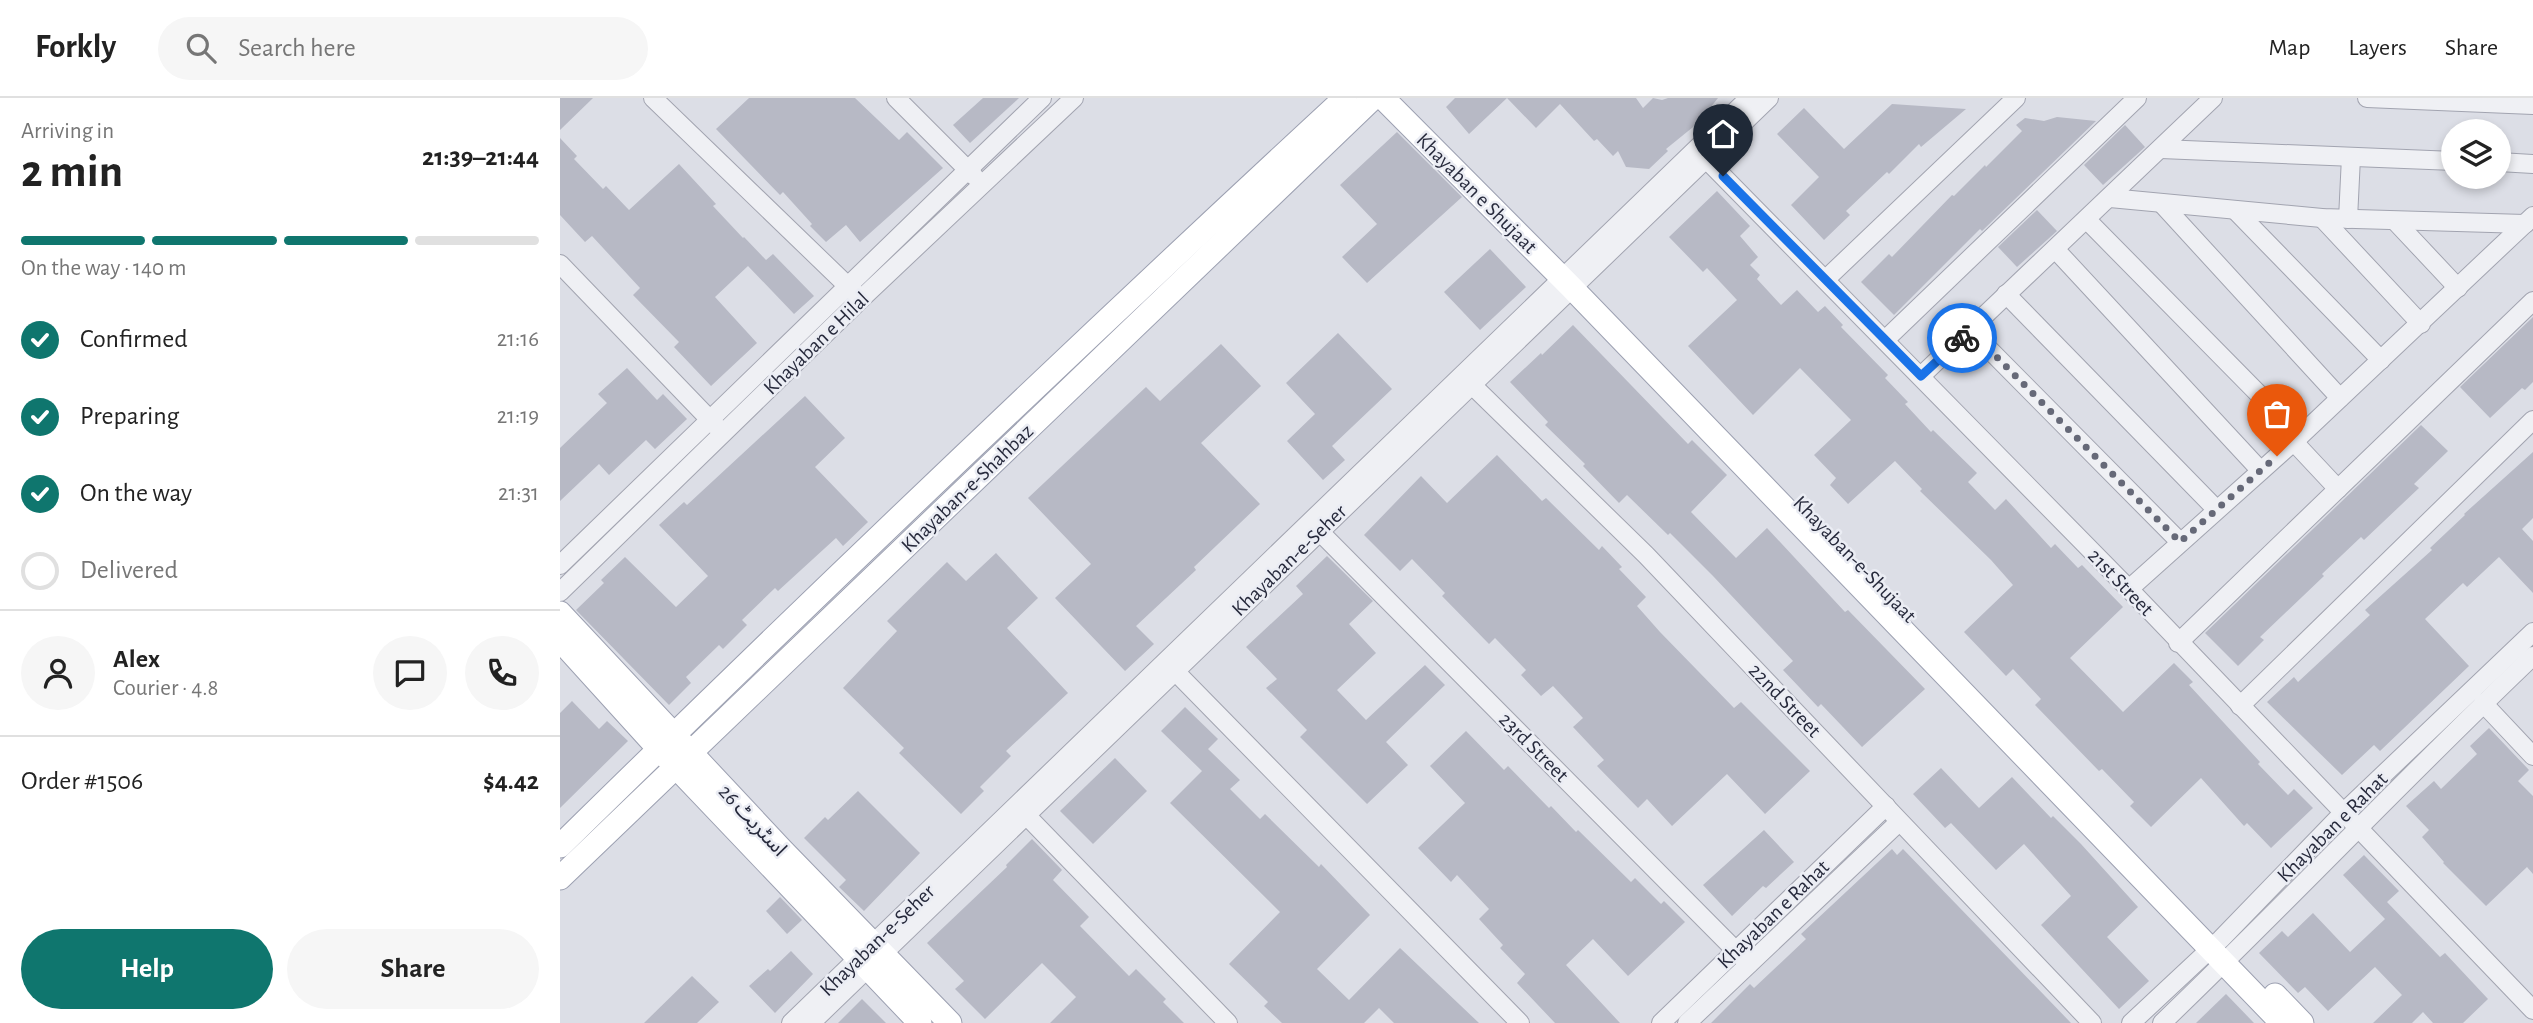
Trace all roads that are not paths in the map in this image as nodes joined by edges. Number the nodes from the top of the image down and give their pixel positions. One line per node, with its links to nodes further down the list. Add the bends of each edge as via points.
1 (653, 98): 36 (street)
2 (896, 98): 22 (street)
3 (1042, 98): 22 (street, Khayaban e Hilal)
4 (1074, 98): 23 (street, Khayaban e Hilal)
5 (1345, 98): 68 (main road, Khayaban-e-Shahbaz)
6 (1373, 98): 70 (main road, Khayaban-e-Shahbaz)
7 (1384, 98): 34 (main road, Khayaban e Shujaat)
8 (1404, 98): 34 (main road, Khayaban-e-Shujaat)
9 (1749, 98): 34 (street, Khayaban-e-Seher)
10 (1769, 98): 18 (street, Khayaban-e-Seher)
11 (2016, 98): 35 (street)
12 (2137, 98): 43 (street)
13 (2213, 98): 16 (street)
14 (2367, 98): 15 (street)
15 (2533, 105)
16 (2161, 149): 17 (street); 24 (street)
17 (2351, 157): 19 (street); 28 (street)
18 (1706, 159): 34 (street, Khayaban-e-Seher); 35 (street, 21st Street)
19 (2441, 160)
20 (2511, 163): 21 (street)
21 (2533, 164)
22 (967, 169): 23 (street); 36 (street, Khayaban e Hilal)
23 (982, 184): 39 (street, Khayaban e Hilal)
24 (2110, 198): 25 (street); 29 (street)
25 (2163, 205): 26 (street); 47 (street)
26 (2235, 210): 27 (street); 44 (street)
27 (2322, 218): 28 (street); 41 (street)
28 (2348, 219): 31 (street)
29 (2087, 220): 32 (street); 51 (street)
30 (2529, 220): 31 (street); 37 (street)
31 (2396, 222): 37 (street)
32 (2055, 249): 38 (street); 52 (street)
33 (560, 264): 48 (street)
34 (1572, 278): 46 (street, Khayaban-e-Seher); 65 (street, Khayaban-e-Seher); 79 (main road, Khayaban-e-Shujaat)
35 (1826, 279): 43 (street, 21st Street)
36 (847, 286): 39 (street); 48 (street, Khayaban e Hilal)
37 (2458, 288): 41 (street)
38 (2006, 294): 42 (street); 54 (street)
39 (861, 299): 50 (street, Khayaban e Hilal)
40 (2533, 301): 53 (street)
41 (2421, 324): 44 (street)
42 (1970, 330): 45 (street); 56 (street)
43 (1885, 340): 45 (street, 21st Street)
44 (2381, 360): 47 (street)
45 (1921, 376): 58 (street, 21st Street)
46 (1471, 384): 55 (street, Khayaban-e-Seher); 71 (street, 22nd Street, via 1646,555)
47 (2340, 398): 51 (street)
48 (710, 419): 50 (street); 57 (street, Khayaban e Hilal)
49 (2533, 420): 67 (street)
50 (724, 433): 59 (street, Khayaban e Hilal)
51 (2297, 439): 52 (street); 53 (street)
52 (2260, 470): 54 (street)
53 (2338, 489): 63 (street)
54 (2216, 509): 56 (street)
55 (1319, 531): 65 (street, Khayaban-e-Seher); 78 (street, 23rd Street)
56 (2180, 542): 58 (street)
57 (560, 565)
58 (2129, 589): 63 (street, 21st Street)
59 (560, 592)
60 (560, 613): 68 (main road, اسٹریٹ 26)
61 (2533, 632): 72 (street, Khayaban e Rahat)
62 (560, 640): 68 (main road, اسٹریٹ 26)
63 (2178, 643): 67 (street, 21st Street)
64 (2533, 656): 66 (street, Khayaban e Rahat)
65 (1170, 666): 73 (street, Khayaban-e-Seher); 80 (street, Khayaban-e-Seher); 88 (street)
66 (2483, 704): 69 (street); 75 (street, Khayaban e Rahat)
67 (2240, 706): 72 (street, 21st Street)
68 (666, 741): 70 (main road, اسٹریٹ 26); 76 (main road, Khayaban-e-Shahbaz)
69 (2533, 756)
70 (684, 760): 77 (main road, Khayaban-e-Shahbaz); 80 (main road, اسٹریٹ 26)
71 (1886, 806): 74 (street, 22nd Street); 78 (street, Khayaban e Rahat)
72 (2343, 813): 75 (street, 21st Street); 79 (street, Khayaban e Rahat)
73 (1026, 815): 80 (street, Khayaban-e-Seher); 87 (street)
74 (1899, 822): 81 (street, Khayaban e Rahat); 91 (street, 22nd Street)
75 (2358, 828): 79 (street, Khayaban e Rahat); 82 (street, 21st Street)
76 (560, 846)
77 (560, 878)
78 (1736, 950): 81 (street, 23rd Street); 89 (street, Khayaban e Rahat)
79 (2223, 951): 92 (street, Khayaban e Rahat); 93 (street, Khayaban e Rahat); 94 (main road, Khayaban-e-Shujaat); 95 (main road, Khayaban-e-Shujaat)
80 (870, 956): 83 (street, Khayaban-e-Seher); 84 (street, Khayaban-e-Seher); 85 (main road, اسٹریٹ 26); 86 (main road, اسٹریٹ 26)
81 (1749, 964): 90 (street, Khayaban e Rahat)
82 (2533, 1010)
83 (791, 1023)
84 (811, 1023)
85 (920, 1023)
86 (950, 1023)
87 (1228, 1023)
88 (1520, 1023)
89 (1661, 1023)
90 (1687, 1023)
91 (2092, 1023)
92 (2131, 1023)
93 (2162, 1023)
94 (2282, 1023)
95 (2302, 1023)

